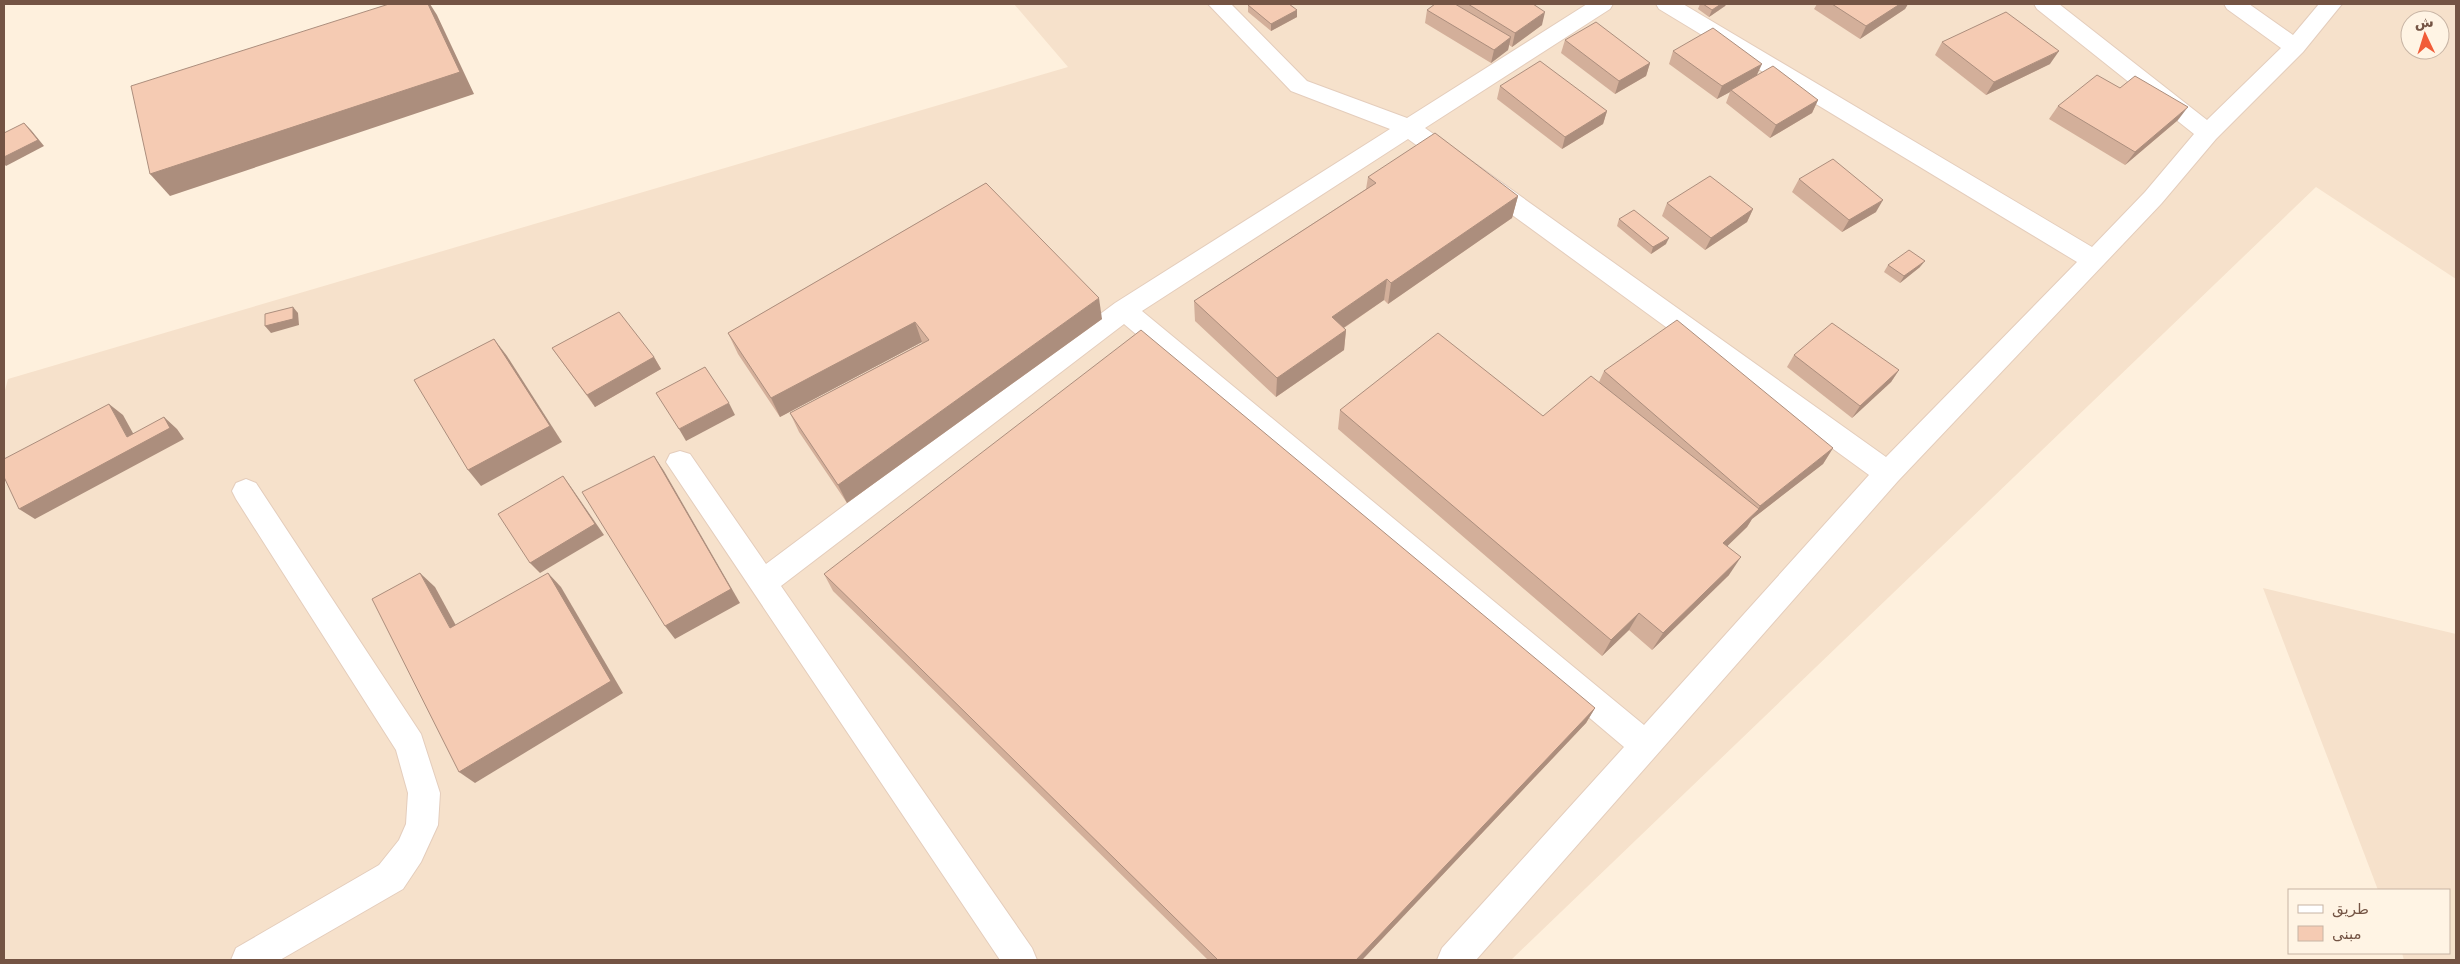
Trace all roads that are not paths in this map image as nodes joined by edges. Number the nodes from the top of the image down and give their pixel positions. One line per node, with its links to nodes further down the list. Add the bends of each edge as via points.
1 (1218, 4): 8 (street, via 1299,86)
2 (1602, 4): 8 (street)
3 (1667, 4): 10 (street)
4 (2045, 4): 9 (street)
5 (2235, 4): 7 (street)
6 (2331, 4): 7 (street)
7 (2295, 48): 9 (street)
8 (1408, 127): 11 (street); 13 (street)
9 (2208, 134): 10 (street)
10 (2094, 260): 13 (street)
11 (1124, 310): 15 (street); 16 (street)
12 (680, 462): 15 (street)
13 (1888, 473): 16 (street)
14 (246, 490): 17 (street, via 410,744 424,793 422,825 391,877)
15 (763, 583): 18 (street)
16 (1645, 746): 19 (street)
17 (248, 960)
18 (1020, 960)
19 (1454, 960)

